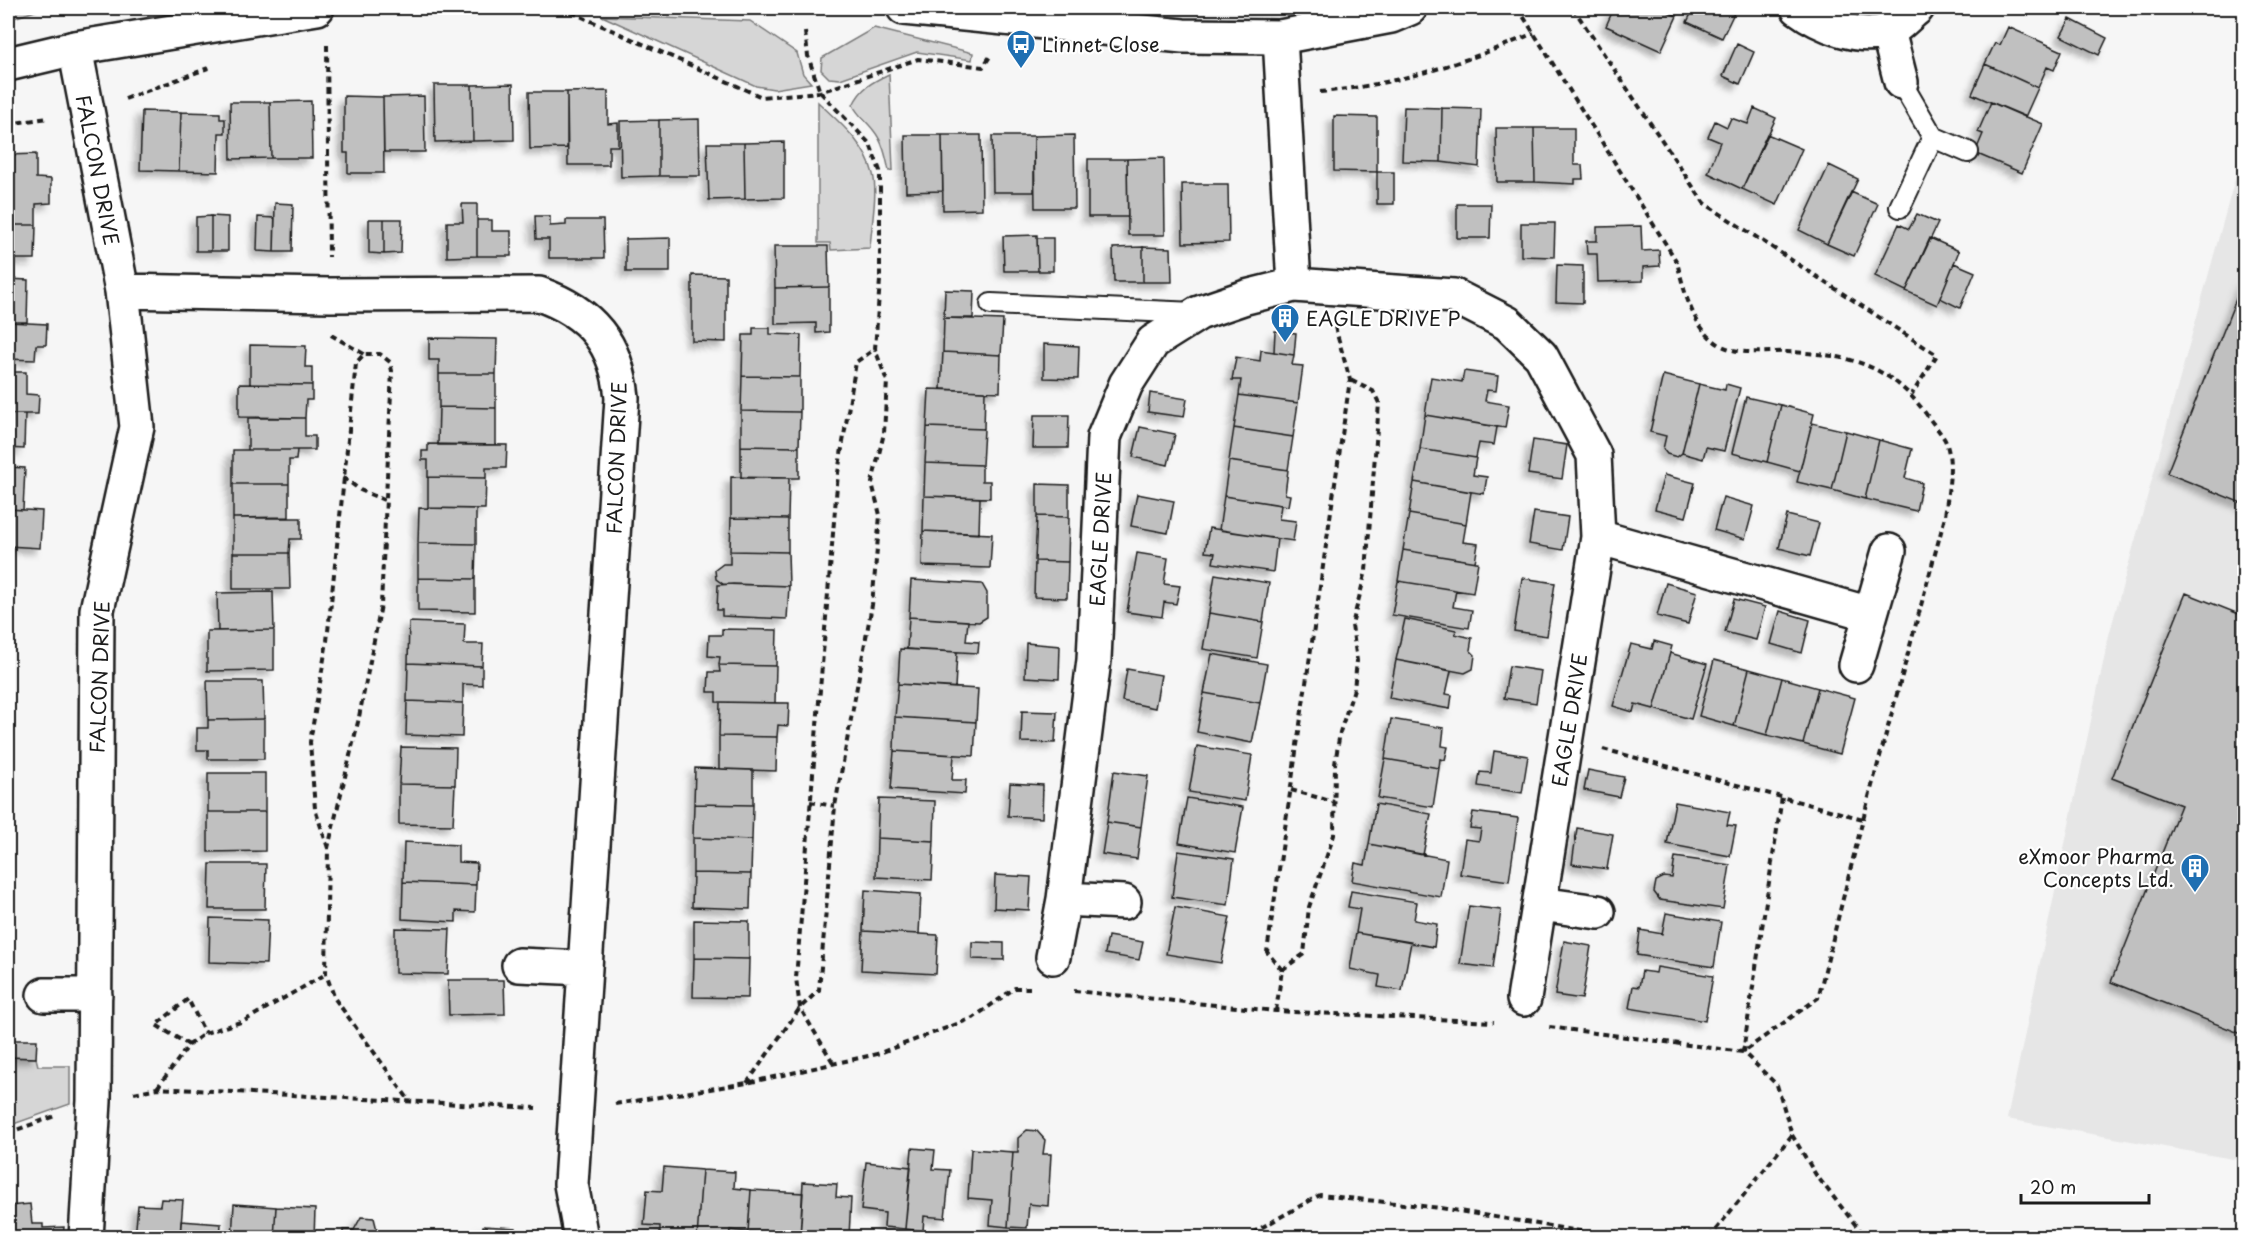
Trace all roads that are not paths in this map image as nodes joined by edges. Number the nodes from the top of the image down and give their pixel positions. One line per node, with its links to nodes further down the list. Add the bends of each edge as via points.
1 (904, 8): 5 (street)
2 (1410, 8): 8 (street, via 1391,16)
3 (1798, 8): 7 (street, via 1835,29)
4 (1917, 8): 7 (street)
5 (1028, 15): 8 (street, via 1183,36)
6 (322, 21): 9 (street)
7 (1888, 31): 11 (street)
8 (1280, 37): 15 (street)
9 (75, 48): 10 (street); 16 (street, FALCON DRIVE)
10 (8, 64)
11 (1901, 82): 12 (lane)
12 (1932, 137): 13 (lane); 14 (lane)
13 (1968, 152)
14 (1900, 207)
15 (1308, 286): 18 (street, EAGLE DRIVE); 19 (street, EAGLE DRIVE, via 1454,296 1507,323 1541,356 1594,455)
16 (122, 291): 29 (street, FALCON DRIVE, via 539,294 563,302 582,315 610,348 620,372 622,398); 31 (street, FALCON DRIVE, via 137,427 98,610)
17 (990, 304): 18 (lane)
18 (1199, 313): 23 (street, EAGLE DRIVE, via 1153,342 1125,384 1104,437 1094,660)
19 (1598, 537): 21 (street); 25 (street, EAGLE DRIVE)
20 (1889, 551): 21 (street)
21 (1870, 614): 22 (street)
22 (1857, 665)
23 (1064, 899): 24 (street); 27 (street, EAGLE DRIVE)
24 (1124, 903)
25 (1540, 904): 26 (street); 32 (street, EAGLE DRIVE)
26 (1598, 912)
27 (1053, 957)
28 (519, 965): 29 (street)
29 (584, 968): 34 (street, FALCON DRIVE, via 571,1184)
30 (44, 995): 31 (street)
31 (95, 995): 33 (street, FALCON DRIVE)
32 (1524, 999)
33 (86, 1238)
34 (581, 1238)

